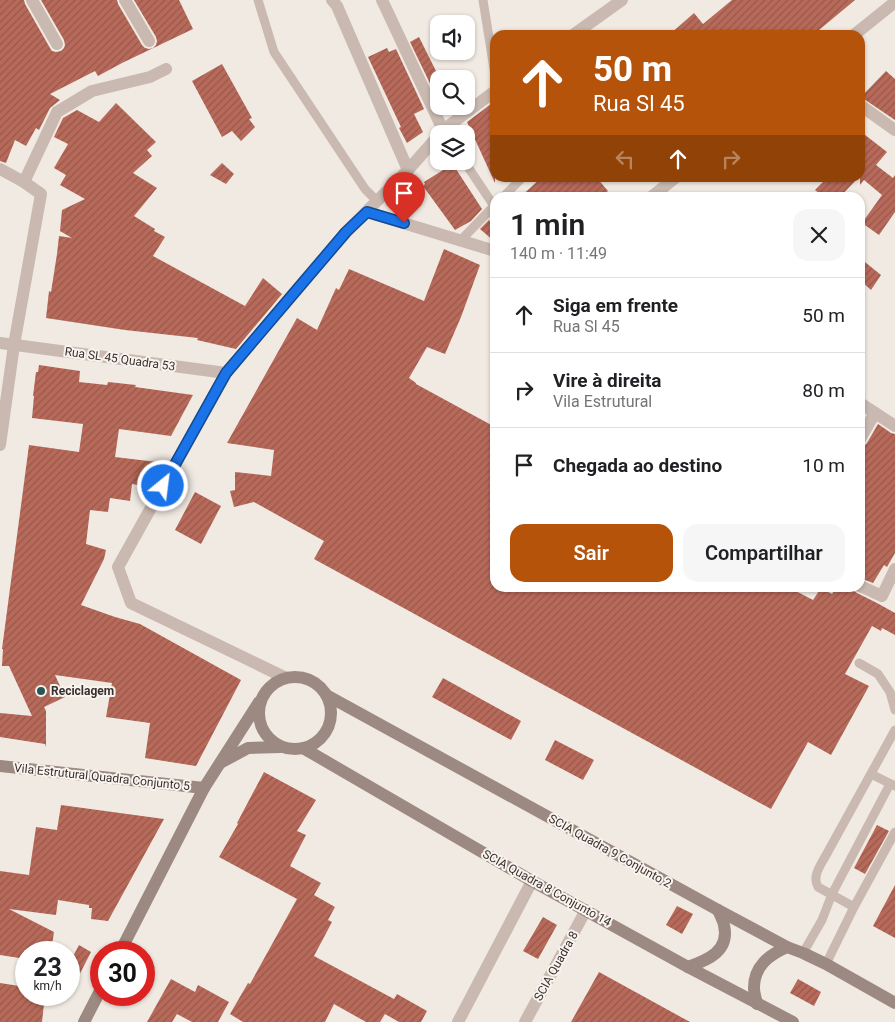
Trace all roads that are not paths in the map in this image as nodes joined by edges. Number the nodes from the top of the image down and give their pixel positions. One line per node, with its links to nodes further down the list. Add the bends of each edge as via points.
1 (32, 0): 12 (street)
2 (125, 0): 11 (street)
3 (258, 0): 30 (lane, via 274,52 365,189)
4 (332, 0): 22 (street)
5 (382, 0): 17 (street)
6 (483, 0): 13 (lane)
7 (622, 0): 9 (street)
8 (895, 2): 10 (street)
9 (580, 30)
10 (860, 30)
11 (149, 41)
12 (57, 44)
13 (490, 44)
14 (166, 69): 24 (street, via 150,77 92,90 57,112)
15 (490, 96): 18 (street)
16 (865, 109): 19 (street)
17 (438, 125)
18 (452, 125)
19 (895, 130)
20 (430, 146): 22 (street)
21 (0, 170): 24 (street)
22 (408, 170): 30 (street)
23 (470, 170): 29 (lane)
24 (24, 182): 36 (street, via 41,194)
25 (518, 182): 27 (lane)
26 (670, 182): 28 (street)
27 (508, 192)
28 (658, 192)
29 (490, 200)
30 (377, 201): 32 (street)
31 (490, 210): 33 (lane)
32 (367, 212): 33 (street); 37 (street, via 328,252)
33 (460, 241): 34 (street)
34 (490, 250)
35 (0, 343): 36 (street, Rua SL 45 Quadra 53)
36 (14, 345): 37 (street, Rua SL 45 Quadra 53); 42 (street)
37 (226, 373): 46 (street, via 118,567 131,603)
38 (865, 406): 39 (street)
39 (875, 413): 40 (street); 41 (street)
40 (895, 426)
41 (865, 430)
42 (0, 445)
43 (895, 570): 44 (street, via 882,596)
44 (865, 588)
45 (859, 663): 49 (lane, via 878,674 890,692)
46 (284, 677): 47 (street, via 309,679); 48 (street, via 269,687)
47 (328, 696): 52 (street, via 332,712 328,728 318,741); 63 (street, SCIA Quadra 9 Conjunto 2)
48 (259, 702): 51 (street, via 261,729); 53 (street)
49 (895, 710)
50 (895, 730): 55 (lane)
51 (281, 747): 52 (street); 53 (street, via 248,748)
52 (303, 748): 59 (street, SCIA Quadra 8 Conjunto 14)
53 (222, 762): 57 (street)
54 (0, 766): 57 (street, Vila Estrutural Quadra Conjunto 5)
55 (871, 774): 56 (lane); 60 (lane, via 816,877 818,887)
56 (893, 785): 60 (lane)
57 (204, 788): 64 (street)
58 (895, 832): 61 (lane)
59 (532, 881): 62 (street, SCIA Quadra 8 Conjunto 14); 73 (street)
60 (832, 894): 61 (lane); 66 (lane)
61 (854, 907): 67 (lane)
62 (586, 910): 68 (street, SCIA Quadra 8 Conjunto 14); 74 (street, SCIA Quadra 8)
63 (718, 910): 65 (street, SCIA Quadra 9 Conjunto 2); 68 (street, via 724,925 722,945 707,960)
64 (126, 941)
65 (787, 947): 66 (street, SCIA Quadra 9 Conjunto 2); 70 (street, via 763,962 757,973 754,988)
66 (803, 953): 67 (street, SCIA Quadra 9 Conjunto 2)
67 (826, 964): 69 (street, SCIA Quadra 9 Conjunto 2)
68 (688, 967): 70 (street, SCIA Quadra 8 Conjunto 14)
69 (895, 1003)
70 (757, 1004): 75 (street, SCIA Quadra 8 Conjunto 14)
71 (92, 1006): 72 (street)
72 (84, 1022)
73 (458, 1022)
74 (525, 1022)
75 (793, 1022)

